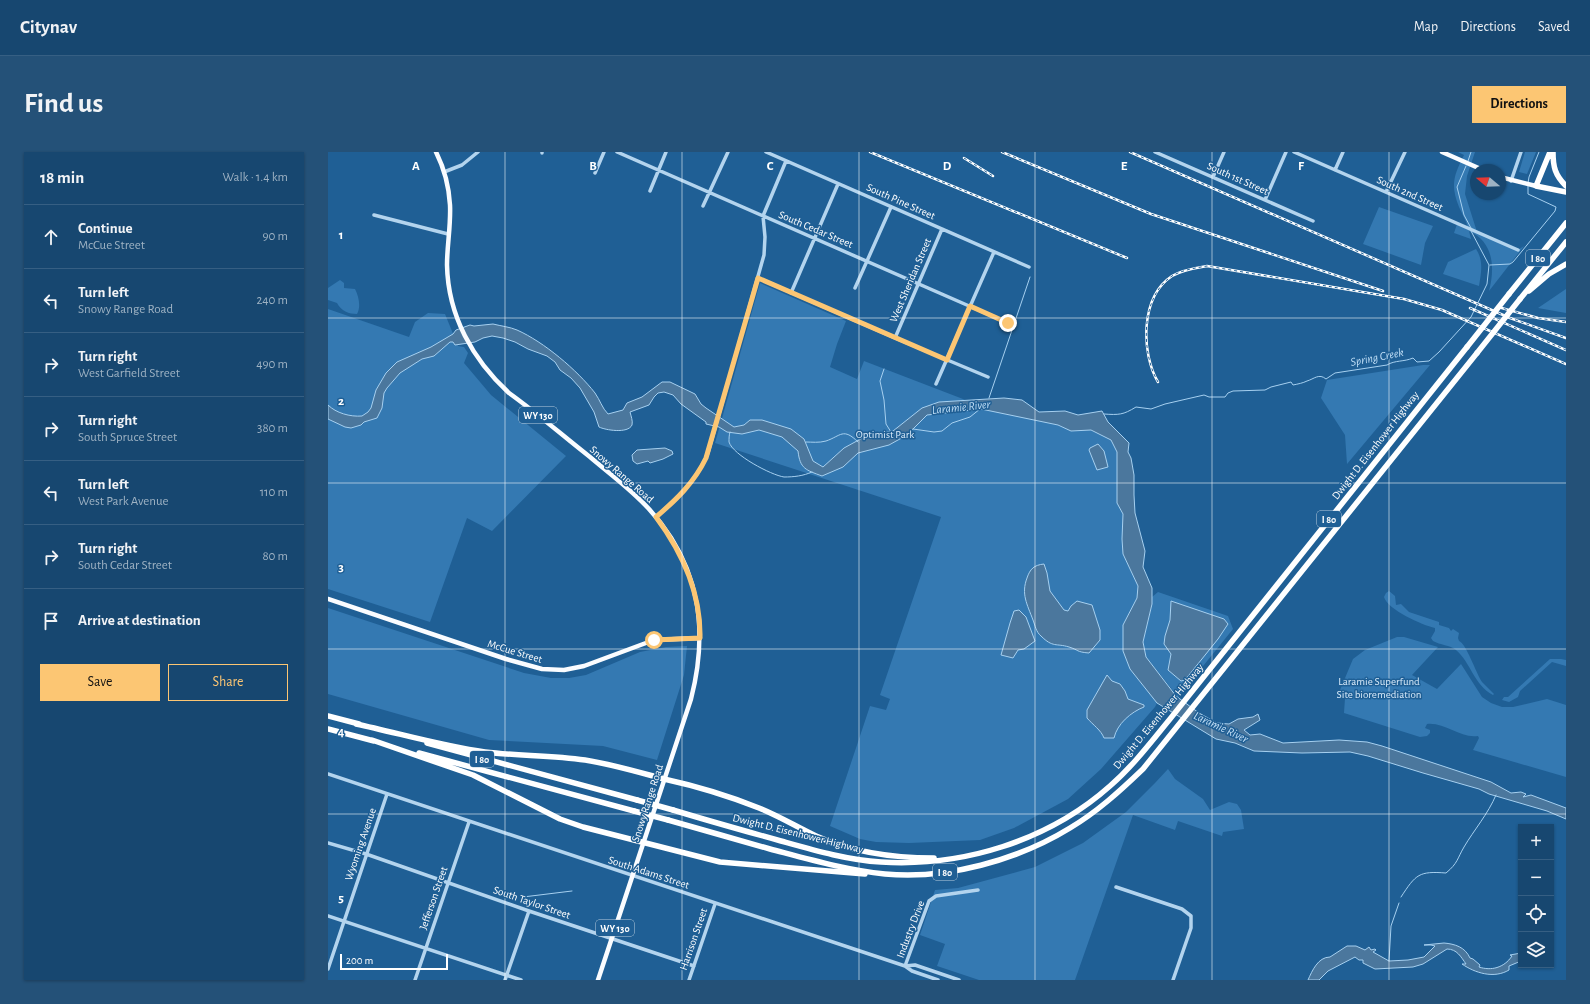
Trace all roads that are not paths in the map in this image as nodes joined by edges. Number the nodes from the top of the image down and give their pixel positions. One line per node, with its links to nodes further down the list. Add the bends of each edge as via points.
1 (436, 152): 23 (main road, Snowy Range Road / WY 130)
2 (478, 152): 23 (street, via 462,165)
3 (604, 152): 24 (street)
4 (617, 152): 21 (street, South Cedar Street)
5 (666, 152): 21 (street)
6 (728, 152): 32 (street)
7 (766, 152): 19 (street, South Pine Street)
8 (1155, 152): 18 (street, South 1st Street)
9 (1224, 152): 25 (street)
10 (1286, 152): 35 (street)
11 (1294, 152): 22 (street, South 2nd Street)
12 (1343, 152): 22 (street)
13 (1405, 152): 33 (street)
14 (1442, 152): 20 (main road)
15 (1521, 152): 27 (street)
16 (1546, 152): 29 (highway)
17 (1551, 152): 29 (highway); 30 (highway, via 1556,174)
18 (1161, 153): 25 (street, South 1st Street)
19 (786, 161): 28 (street, South Pine Street); 39 (street)
20 (1470, 164)
21 (658, 170): 31 (street); 32 (street, South Cedar Street)
22 (1335, 170): 33 (street, South 2nd Street)
23 (444, 172): 43 (main road, Snowy Range Road / WY 130, via 450,205)
24 (595, 173)
25 (1213, 177): 35 (street, South 1st Street)
26 (1506, 178): 27 (main road)
27 (1511, 180): 29 (main road)
28 (838, 184): 37 (street, South Pine Street); 44 (street)
29 (1531, 185): 34 (highway)
30 (1566, 186)
31 (650, 191)
32 (710, 192): 36 (street); 39 (street, South Cedar Street)
33 (1386, 192): 46 (street, South 2nd Street)
34 (1566, 192)
35 (1265, 200): 40 (street, South 1st Street)
36 (703, 206)
37 (891, 207): 42 (street, South Pine Street); 48 (street)
38 (374, 215): 43 (street)
39 (763, 216): 44 (street, South Cedar Street); 51 (street, via 765,245)
40 (1313, 221)
41 (1566, 223): 73 (highway, Dwight D. Eisenhower Highway / I 80, bridge, via 1192,692 1130,766 1109,787 1074,813)
42 (942, 229): 47 (street, South Pine Street); 52 (street, West Sheridan Street)
43 (448, 234): 62 (main road, Snowy Range Road / WY 130, via 448,278 455,311 459,324 479,361 500,385 607,472)
44 (815, 238): 48 (street, South Cedar Street); 54 (street)
45 (1566, 242): 55 (highway, Dwight D. Eisenhower Highway / I 80)
46 (1518, 250)
47 (994, 252): 50 (street, South Pine Street); 56 (street)
48 (867, 261): 52 (street, South Cedar Street); 53 (street)
49 (1566, 264): 55 (highway, via 1549,274)
50 (1029, 267)
51 (758, 278): 54 (street); 62 (street, via 706,458 694,480)
52 (918, 283): 56 (street, South Cedar Street); 58 (street, West Sheridan Street)
53 (855, 288)
54 (791, 293): 58 (street)
55 (1520, 299): 77 (highway, Dwight D. Eisenhower Highway / I 80, bridge, via 1202,697 1143,769 1119,792 1070,829 1014,855 959,870)
56 (970, 306): 57 (street, South Cedar Street); 59 (street)
57 (1008, 323)
58 (895, 338): 59 (street)
59 (947, 360): 60 (street); 61 (street)
60 (988, 377)
61 (936, 384)
62 (656, 517): 64 (main road, Snowy Range Road / WY 130, via 672,540 690,578 697,602)
63 (328, 599): 64 (main road, McCue Street, via 542,669 564,670 584,666 654,640)
64 (700, 638): 70 (main road, Snowy Range Road / WY 130, via 700,656 694,685)
65 (328, 716): 66 (highway, Dwight D. Eisenhower Highway / I 80)
66 (356, 724): 70 (highway, via 463,748 589,761); 73 (highway, Dwight D. Eisenhower Highway / I 80, bridge, via 840,856 881,862 946,860)
67 (328, 728): 68 (highway, Dwight D. Eisenhower Highway / I 80)
68 (372, 740): 75 (highway, via 473,775 560,819); 77 (highway, Dwight D. Eisenhower Highway / I 80, bridge, via 806,859)
69 (328, 774): 71 (street, South Adams Street)
70 (665, 779): 73 (highway, via 742,801 830,842 870,854 900,858 934,858); 75 (main road, Snowy Range Road / WY 130)
71 (387, 794): 72 (street, South Adams Street); 76 (street, Wyoming Avenue)
72 (469, 822): 78 (street, South Adams Street); 79 (street, Jefferson Street)
73 (1020, 841)
74 (328, 843): 76 (street, South Taylor Street)
75 (643, 843): 77 (highway, via 720,862); 78 (main road, Snowy Range Road / WY 130)
76 (366, 854): 79 (street, South Taylor Street); 85 (street, Wyoming Avenue)
77 (886, 874)
78 (632, 876): 82 (street, South Adams Street); 86 (main road, Snowy Range Road / WY 130)
79 (448, 883): 83 (street, South Taylor Street); 87 (street, Jefferson Street)
80 (1116, 887): 99 (street, via 1182,909 1191,916 1191,928)
81 (978, 890): 89 (street, Industry Drive, via 936,896 929,901)
82 (715, 904): 88 (street, Harrison Street); 89 (street, South Adams Street)
83 (529, 911): 86 (street, South Taylor Street); 91 (street)
84 (328, 916): 85 (street)
85 (344, 921): 87 (street); 90 (street, Wyoming Avenue)
86 (611, 939): 88 (street, South Taylor Street); 95 (main road, Snowy Range Road / WY 130)
87 (425, 948): 91 (street); 92 (street, Jefferson Street)
88 (694, 966): 96 (street, Harrison Street)
89 (905, 966): 97 (street, South Adams Street, via 912,972); 98 (street, South Adams Street, via 915,965)
90 (328, 969)
91 (507, 975): 93 (street); 94 (street)
92 (415, 980)
93 (505, 980)
94 (521, 980)
95 (598, 980)
96 (689, 980)
97 (938, 980)
98 (959, 980)
99 (1173, 980)

